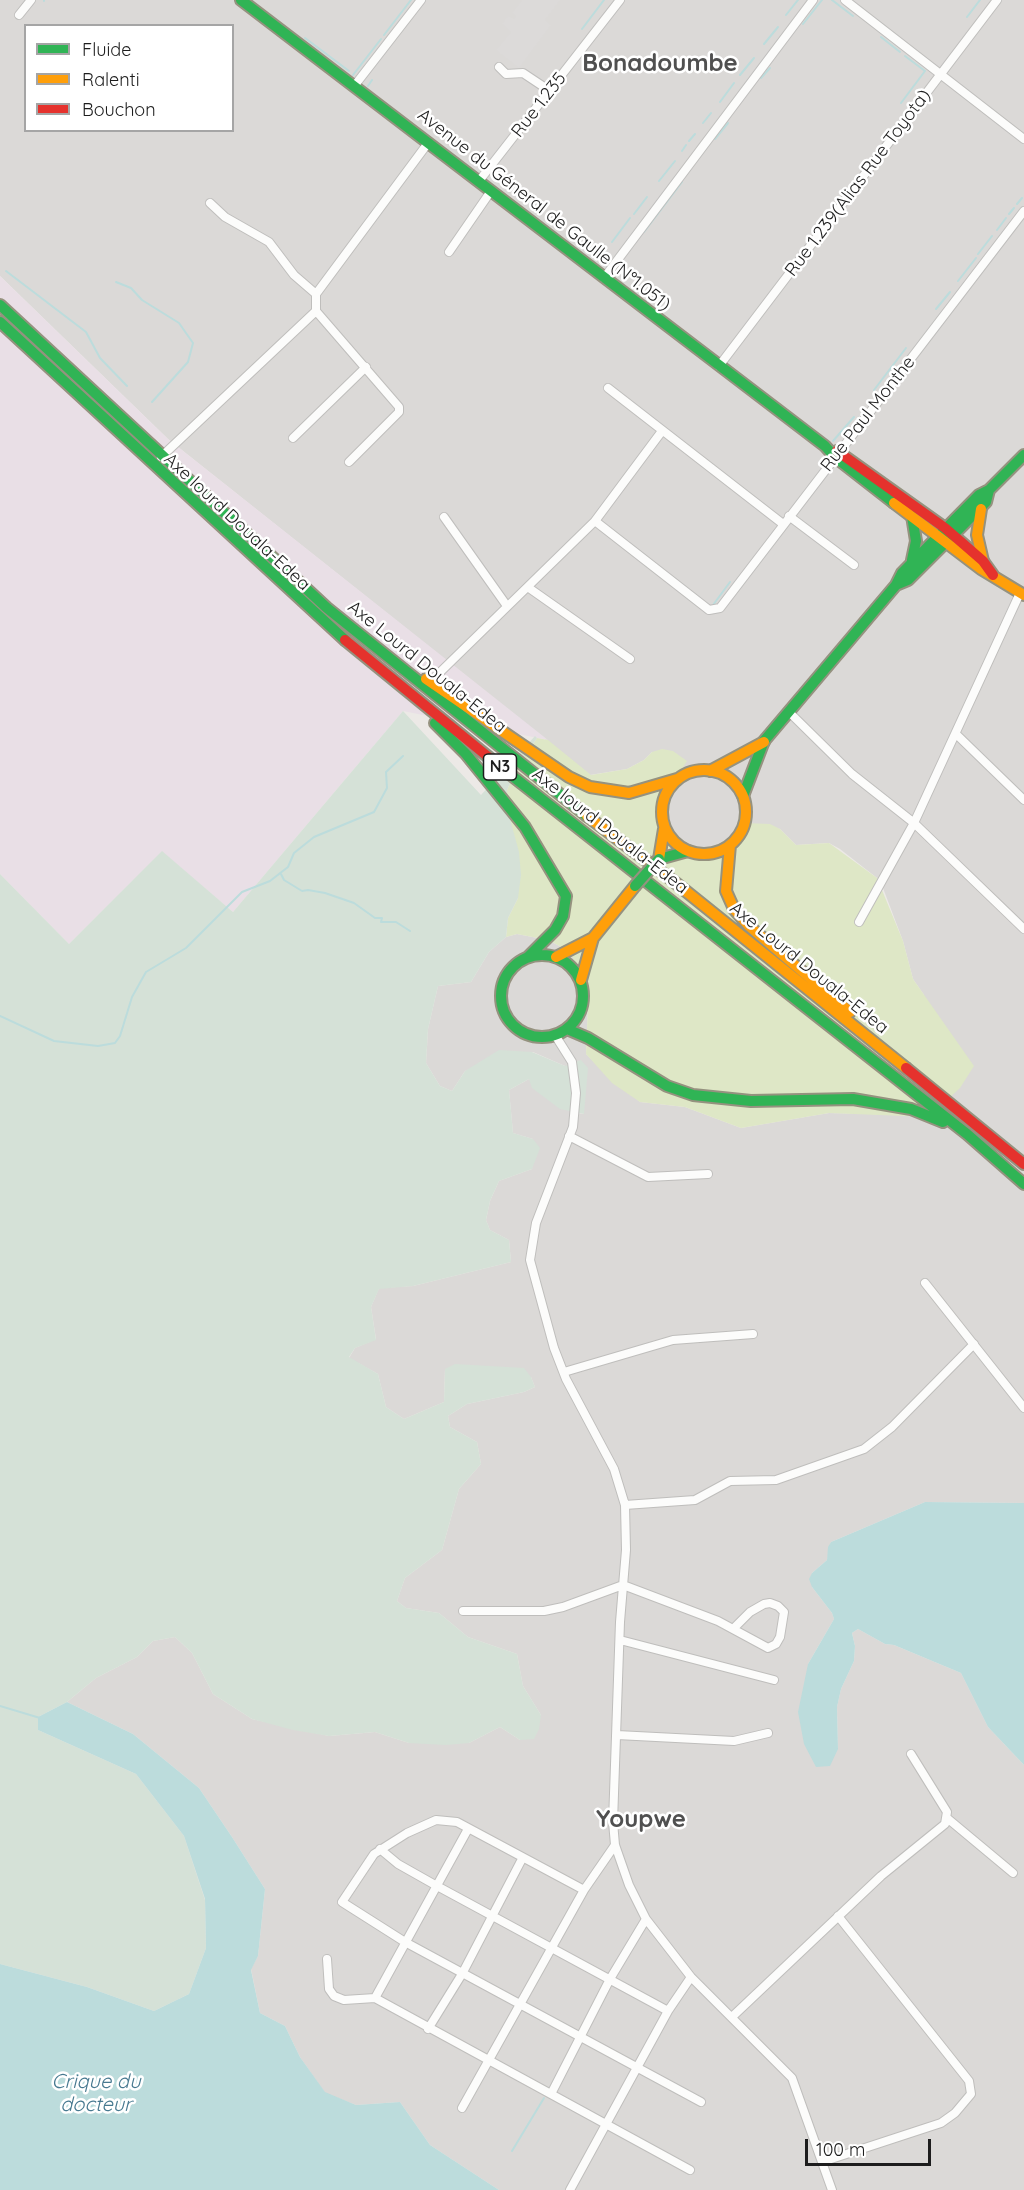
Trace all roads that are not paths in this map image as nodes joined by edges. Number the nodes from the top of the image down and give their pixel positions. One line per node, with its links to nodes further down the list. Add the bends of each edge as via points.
1 (31, 0): 8 (street)
2 (241, 0): 11 (main road, Avenue du Géneral de Gaulle (N°1.051))
3 (421, 0): 11 (street)
4 (620, 0): 12 (street, Rue 1.235)
5 (813, 0): 20 (street)
6 (844, 0): 10 (street)
7 (997, 0): 10 (street, Rue 1.239(Alias Rue Toyota))
8 (19, 15)
9 (499, 68): 12 (street, via 506,74 523,73)
10 (941, 74): 13 (street); 25 (street, Rue 1.239(Alias Rue Toyota))
11 (355, 85): 14 (main road, Avenue du Géneral de Gaulle (N°1.051))
12 (550, 91): 15 (street, Rue 1.235)
13 (1024, 138)
14 (428, 143): 15 (main road, Avenue du Géneral de Gaulle (N°1.051)); 21 (street)
15 (479, 182): 16 (main road, Avenue du Géneral de Gaulle (N°1.051))
16 (491, 191): 19 (street); 20 (main road, Avenue du Géneral de Gaulle (N°1.051))
17 (210, 203): 21 (street, via 225,217 269,242 294,275)
18 (1024, 211): 30 (street, Rue Paul Monthe)
19 (449, 252)
20 (604, 278): 25 (main road, Avenue du Géneral de Gaulle (N°1.051))
21 (316, 294): 23 (street)
22 (0, 305): 32 (main road, Axe Lourd Douala-Edea / N3)
23 (316, 311): 26 (street); 32 (street)
24 (0, 322): 52 (main road, Axe lourd Douala-Edea / N3, via 257,564)
25 (719, 366): 30 (main road, Avenue du Géneral de Gaulle (N°1.051))
26 (366, 367): 29 (street); 33 (street, via 399,412)
27 (608, 388): 28 (street)
28 (662, 431): 39 (street); 40 (street)
29 (293, 438)
30 (837, 454): 36 (street, Rue Paul Monthe); 37 (main road, Avenue du Géneral de Gaulle (N°1.051)); 41 (main road, Avenue du Géneral de Gaulle (N°1.051))
31 (1024, 455): 34 (main road)
32 (161, 456): 51 (main road, Axe Lourd Douala-Edea / N3, via 327,608)
33 (349, 462)
34 (989, 490): 35 (main road); 41 (main road, via 979,495)
35 (982, 507): 41 (main road); 42 (main road, via 977,535)
36 (789, 516): 40 (street, Rue Paul Monthe); 44 (street)
37 (912, 516): 41 (main road, Avenue du Géneral de Gaulle (N°1.051)); 43 (main road, via 916,541)
38 (444, 517): 49 (street)
39 (596, 521): 40 (street, Rue Paul Monthe, via 709,610 725,604); 47 (street)
40 (783, 524)
41 (945, 535): 42 (main road, Avenue du Géneral de Gaulle (N°1.051)); 43 (main road); 45 (main road, Avenue du Géneral de Gaulle (N°1.051), via 981,569); 46 (main road, via 908,579)
42 (983, 561): 45 (main road, Avenue du Géneral de Gaulle (N°1.051))
43 (909, 565): 46 (main road)
44 (854, 566)
45 (993, 575): 48 (main road, Avenue du Géneral de Gaulle (N°1.051))
46 (896, 585): 54 (main road)
47 (529, 588): 49 (street); 50 (street)
48 (1022, 594): 55 (street)
49 (507, 606): 53 (street)
50 (630, 659)
51 (399, 665): 53 (main road); 74 (main road, Axe Lourd Douala-Edea / N3)
52 (389, 677): 69 (main road, via 466,753 525,827 558,879 566,896 563,916 555,930); 75 (main road, Axe lourd Douala-Edea / N3)
53 (431, 681): 58 (main road, via 569,777 590,787 629,793)
54 (789, 712): 56 (main road); 61 (street, via 852,774)
55 (956, 734): 60 (street); 61 (street)
56 (764, 741): 57 (main road); 59 (main road)
57 (710, 771): 58 (main road); 59 (main road, via 735,784)
58 (676, 779): 62 (main road, via 662,806)
59 (743, 796): 63 (main road, via 745,823)
60 (1024, 800)
61 (914, 824): 66 (street); 67 (street)
62 (664, 829): 64 (main road); 65 (main road)
63 (730, 845): 64 (main road, via 718,852); 74 (main road, via 726,891 734,909 833,996)
64 (688, 851): 65 (main road)
65 (659, 859): 68 (main road, bridge)
66 (859, 921)
67 (1024, 929)
68 (593, 938): 70 (main road); 71 (main road)
69 (528, 957): 70 (main road); 73 (main road, via 507,974 501,1001 505,1015 526,1034)
70 (556, 957): 71 (main road, via 571,966)
71 (581, 980): 72 (main road, via 584,991 580,1012)
72 (567, 1029): 73 (main road); 75 (main road, via 667,1086 693,1095 751,1101 879,1101 932,1116)
73 (555, 1035): 76 (street, via 572,1062 576,1079)
74 (898, 1061): 77 (main road, Axe Lourd Douala-Edea / N3)
75 (967, 1134): 79 (main road, Axe lourd Douala-Edea / N3)
76 (569, 1136): 78 (street, via 648,1177); 83 (street, via 536,1223 530,1260)
77 (1024, 1164)
78 (708, 1174)
79 (1024, 1184)
80 (926, 1283): 82 (street)
81 (753, 1334): 83 (street, via 673,1340)
82 (974, 1344): 84 (street); 85 (street, via 864,1449 776,1480 730,1481 695,1500)
83 (564, 1372): 85 (street, via 614,1469)
84 (1024, 1408)
85 (625, 1505): 86 (street)
86 (623, 1585): 87 (street, via 544,1611); 88 (street); 89 (street)
87 (463, 1611)
88 (734, 1628): 88 (street, via 762,1647 773,1647 780,1637 784,1612 778,1606 764,1604)
89 (620, 1640): 90 (street); 92 (street)
90 (774, 1680)
91 (768, 1733): 92 (street, via 734,1741)
92 (617, 1735): 96 (street)
93 (911, 1754): 94 (street)
94 (947, 1818): 99 (street); 103 (street, via 945,1824)
95 (468, 1829): 97 (street, via 457,1822 436,1820); 98 (street); 100 (street)
96 (615, 1845): 101 (street); 104 (street)
97 (380, 1850): 100 (street); 105 (street, via 368,1861 342,1902)
98 (522, 1859): 101 (street); 102 (street)
99 (1013, 1873)
100 (437, 1886): 102 (street); 105 (street)
101 (584, 1890): 106 (street)
102 (492, 1914): 106 (street); 108 (street)
103 (838, 1916): 114 (street); 123 (street, via 969,2081 971,2094 941,2123)
104 (646, 1919): 109 (street); 110 (street)
105 (405, 1942): 108 (street); 111 (street)
106 (552, 1949): 110 (street); 112 (street)
107 (327, 1959): 111 (street, via 329,1989 334,1996 344,2000)
108 (462, 1974): 112 (street); 115 (street)
109 (691, 1977): 113 (street); 114 (street)
110 (610, 1979): 113 (street); 116 (street)
111 (375, 1998): 115 (street)
112 (521, 2005): 116 (street); 117 (street)
113 (668, 2011): 118 (street)
114 (733, 2016): 123 (street, via 792,2078)
115 (428, 2029): 117 (street)
116 (580, 2036): 118 (street); 119 (street)
117 (489, 2060): 119 (street); 121 (street)
118 (637, 2069): 120 (street); 122 (street)
119 (551, 2094): 122 (street)
120 (701, 2102)
121 (462, 2108)
122 (606, 2126): 124 (street); 125 (street)
123 (822, 2162): 126 (street)
124 (690, 2170)
125 (570, 2190)
126 (832, 2190)

